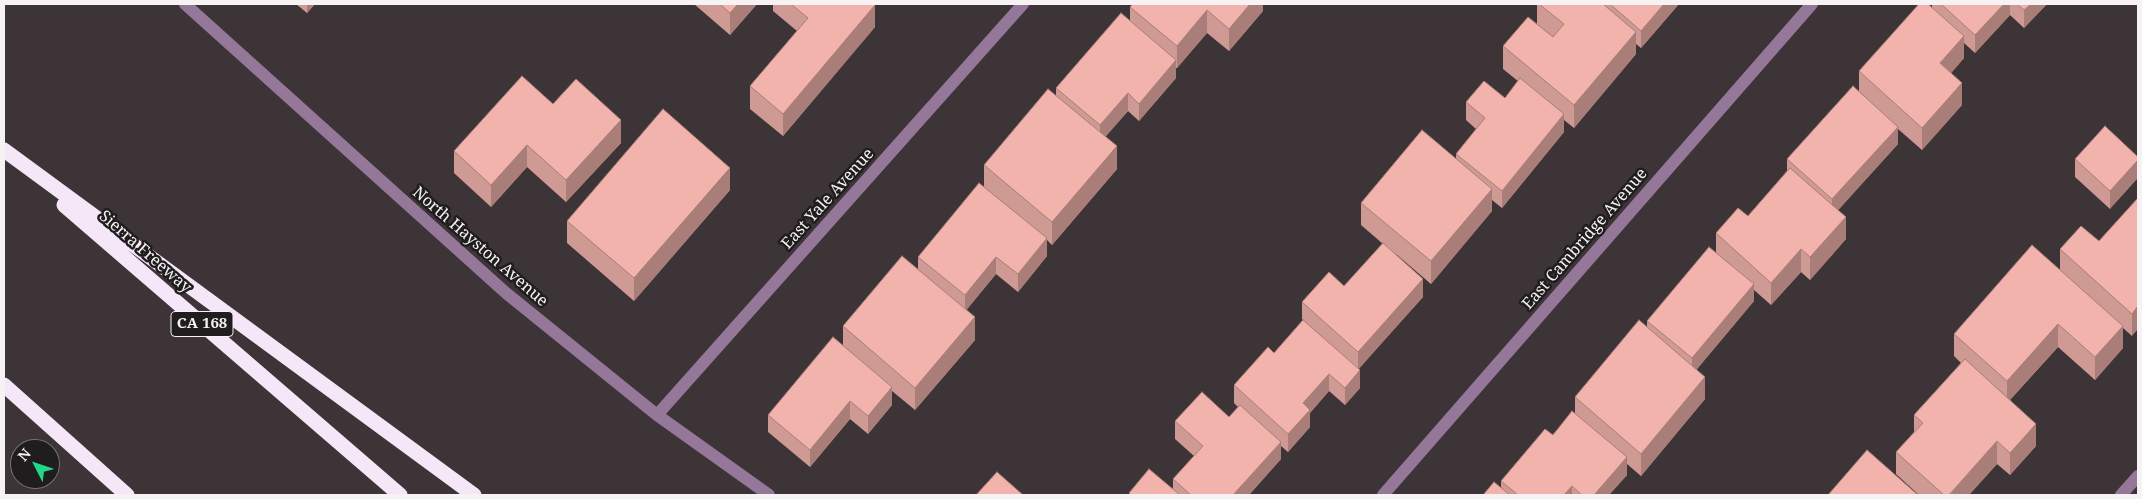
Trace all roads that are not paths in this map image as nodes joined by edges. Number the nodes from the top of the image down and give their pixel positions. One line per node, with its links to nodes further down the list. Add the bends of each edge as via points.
1 (185, 4): 6 (street, North Hayston Avenue, via 506,294)
2 (1023, 4): 6 (street, East Yale Avenue)
3 (1812, 4): 12 (street, East Cambridge Avenue)
4 (4, 152): 9 (highway, Sierra Freeway / CA 168); 10 (highway)
5 (4, 385): 8 (highway)
6 (657, 415): 11 (street, North Hayston Avenue)
7 (2138, 476): 13 (street)
8 (127, 495)
9 (400, 495)
10 (474, 495)
11 (769, 495)
12 (1383, 495)
13 (2121, 495)

